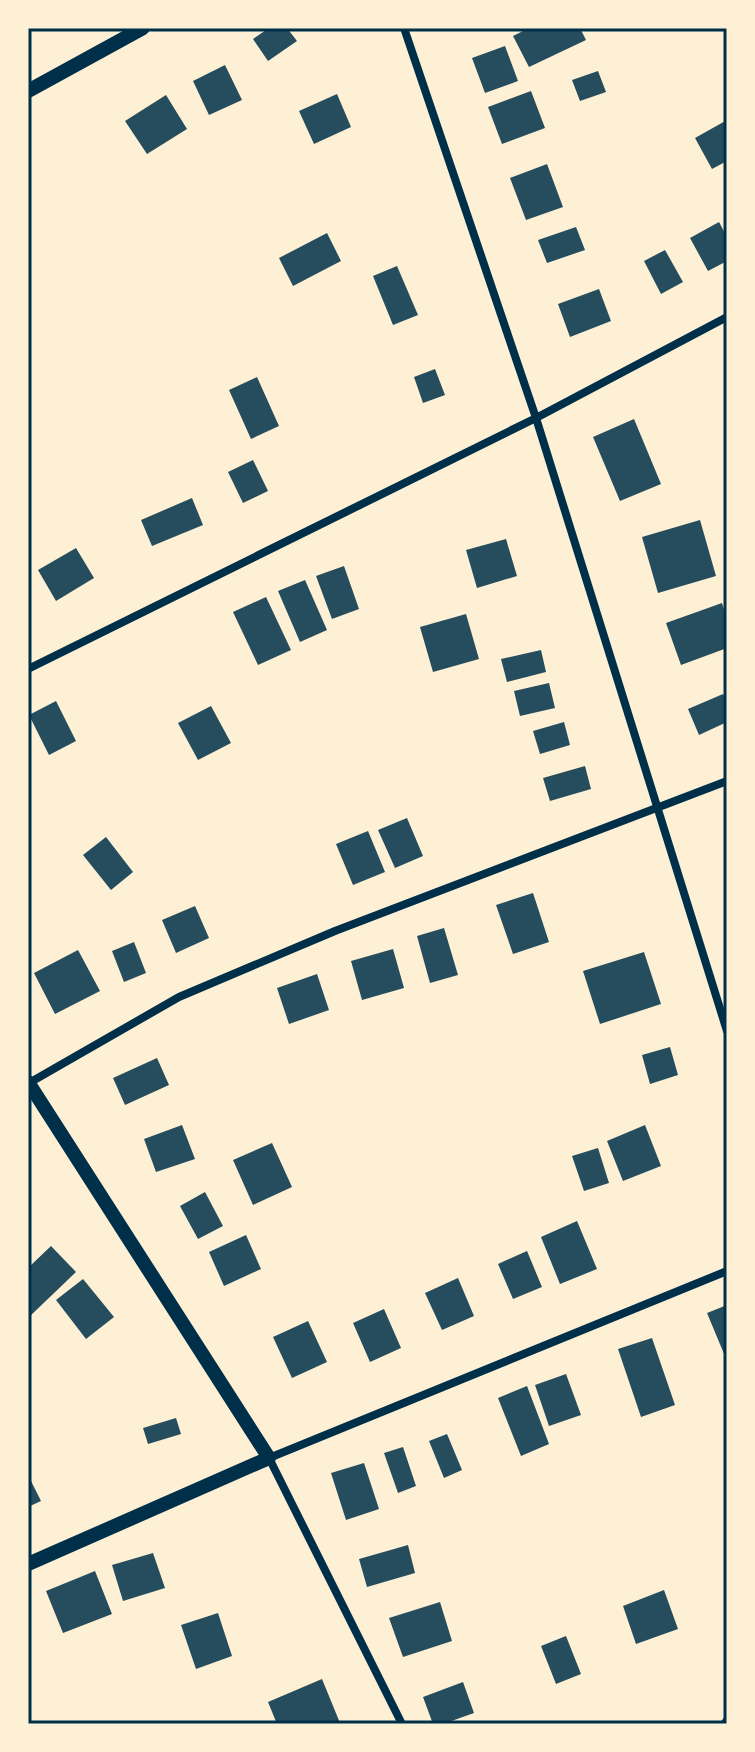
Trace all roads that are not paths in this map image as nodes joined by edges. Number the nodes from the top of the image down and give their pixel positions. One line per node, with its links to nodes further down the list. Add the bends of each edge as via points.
1 (143, 28): 3 (street)
2 (404, 28): 5 (street)
3 (28, 91)
4 (727, 317): 5 (street)
5 (536, 418): 6 (street); 8 (street)
6 (28, 669)
7 (727, 781): 8 (street)
8 (658, 806): 9 (street); 10 (street, via 179,997)
9 (727, 1031)
10 (28, 1082): 12 (street)
11 (727, 1271): 12 (street)
12 (269, 1458): 13 (street); 14 (street)
13 (28, 1564)
14 (402, 1724)

